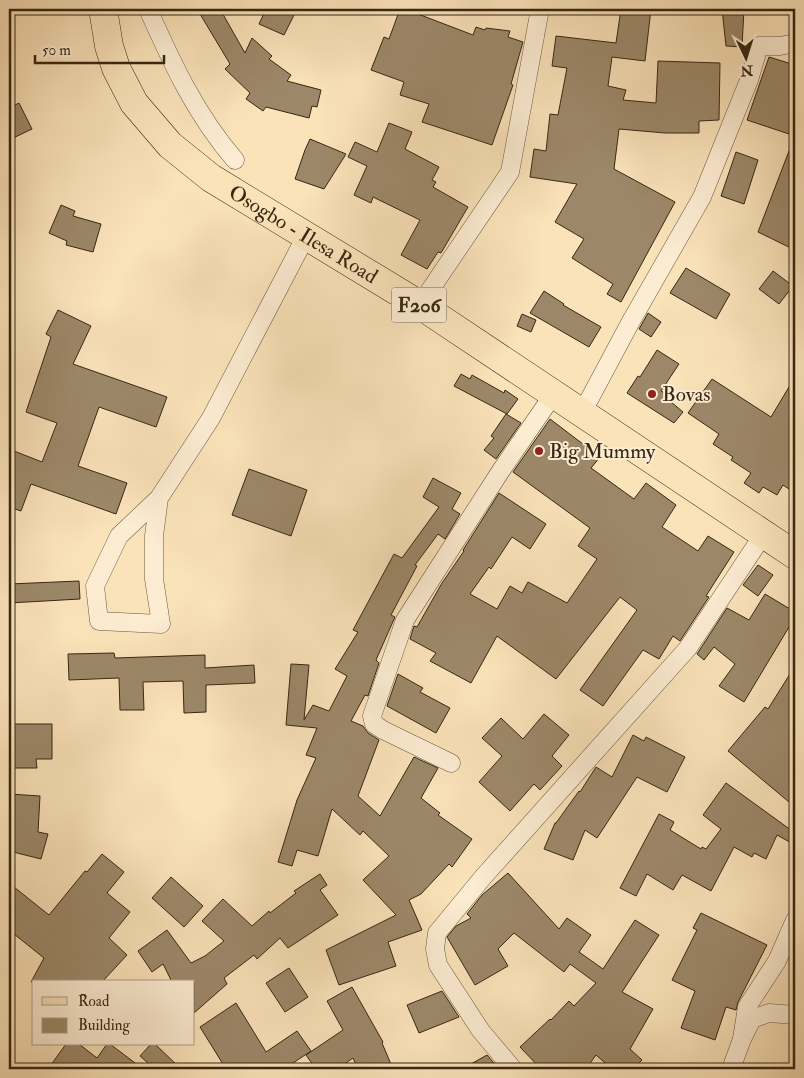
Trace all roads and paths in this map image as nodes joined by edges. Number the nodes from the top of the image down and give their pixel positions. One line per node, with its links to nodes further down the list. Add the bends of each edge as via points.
1 (103, 9): 6 (main road, Osogbo - Ilesa Road / F206, via 116,68 134,102 157,132 211,178)
2 (148, 9): 5 (street, via 194,104)
3 (540, 9): 7 (street, via 510,172)
4 (795, 43): 9 (street, via 758,46 750,80 702,197)
5 (235, 160)
6 (306, 236): 7 (main road, Osogbo - Ilesa Road / F206); 10 (street, via 211,418)
7 (420, 305): 8 (main road, Osogbo - Ilesa Road / F206)
8 (552, 395): 9 (main road, Osogbo - Ilesa Road / F206); 13 (street, via 405,620 372,716 374,724 383,730)
9 (582, 413): 11 (main road, Osogbo - Ilesa Road / F206)
10 (158, 498): 10 (street, via 119,536 95,586 98,621 161,624 154,579)
11 (763, 535): 12 (main road, Osogbo - Ilesa Road / F206); 17 (street, via 688,648 437,933 438,965 481,1031)
12 (795, 555)
13 (451, 763)
14 (795, 920): 16 (street, via 777,961 746,1008)
15 (795, 1014): 16 (street, via 769,1012 752,1020)
16 (742, 1039): 18 (street)
17 (513, 1069)
18 (731, 1069)

